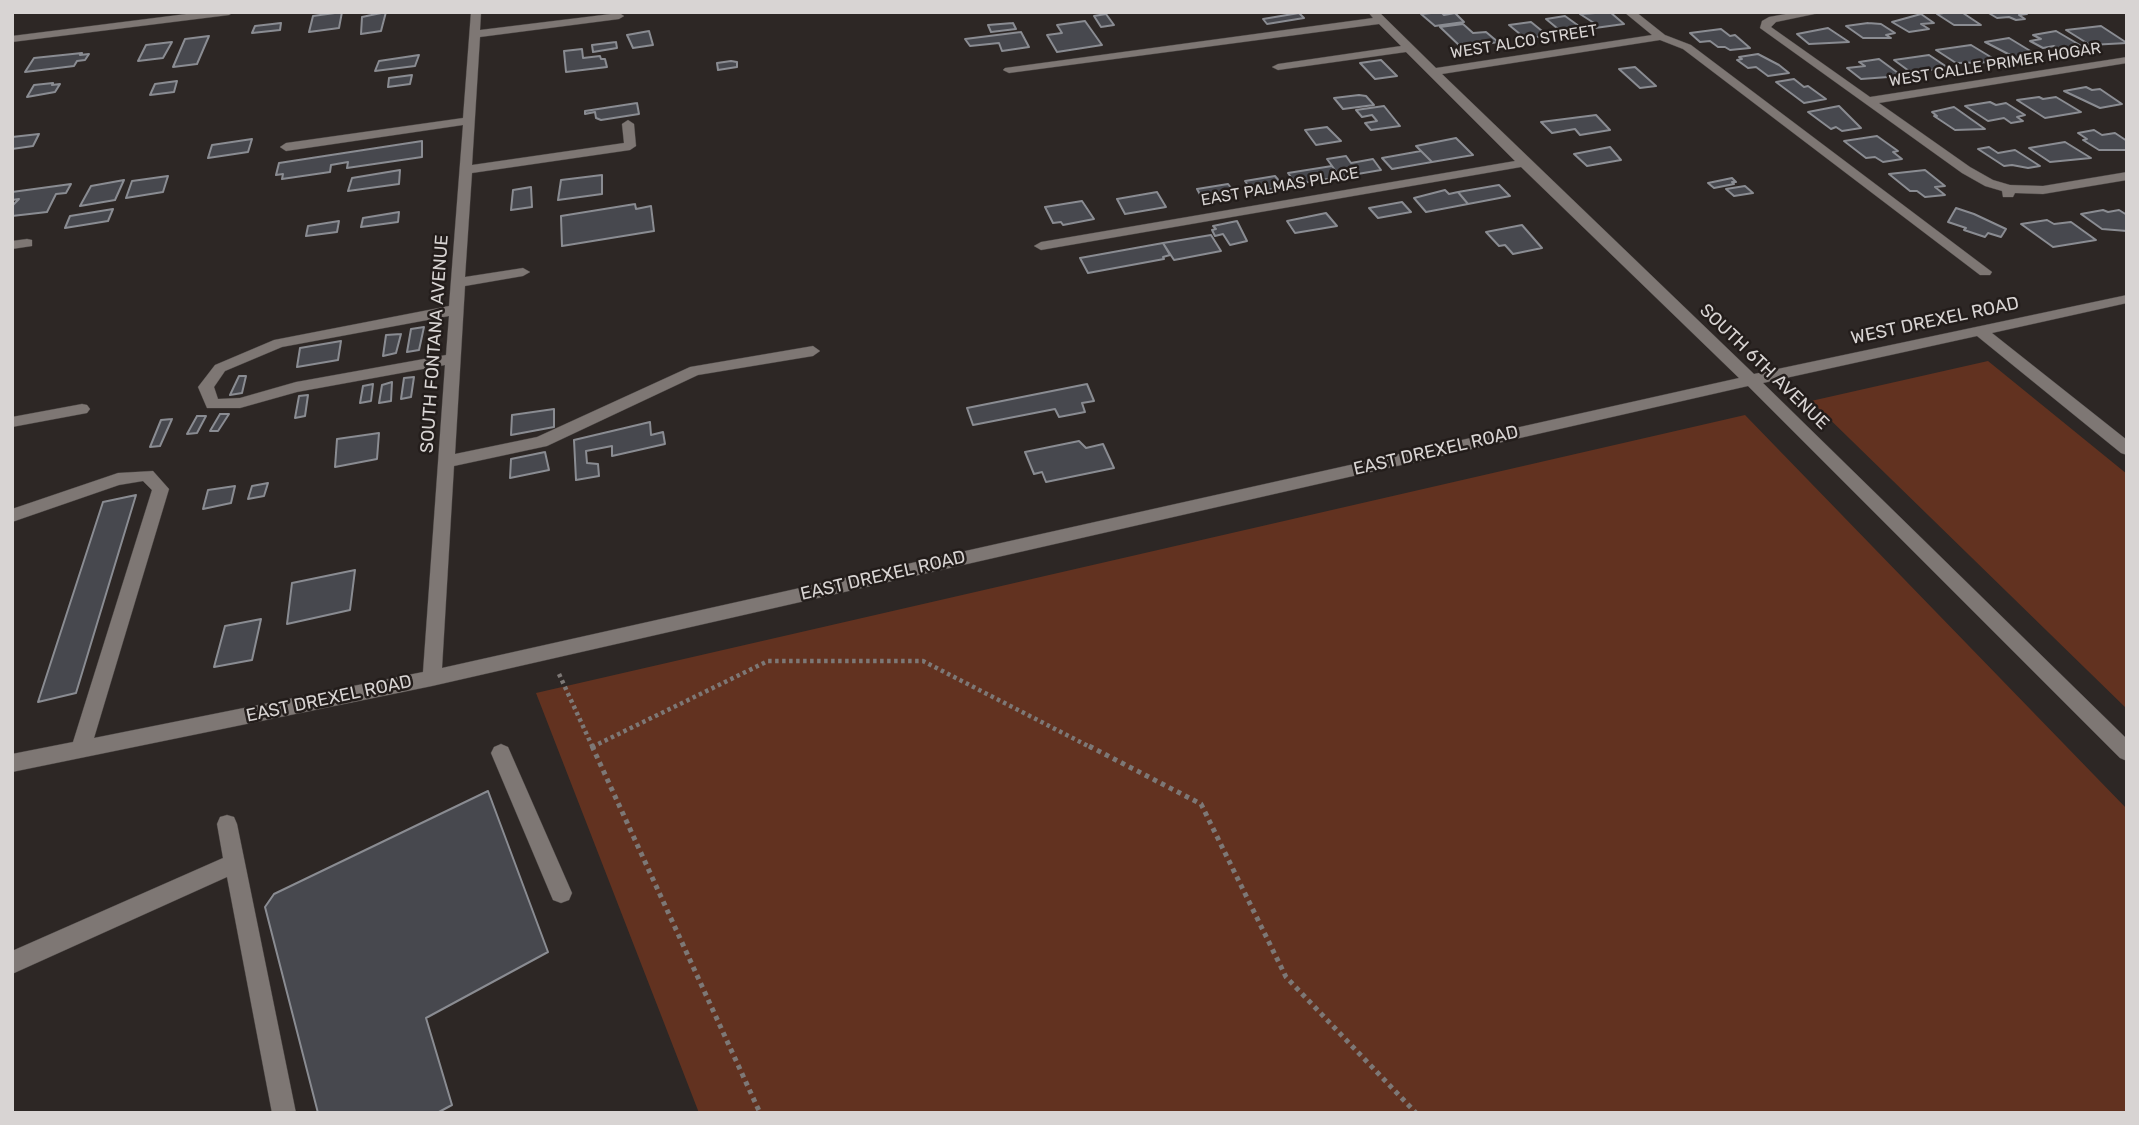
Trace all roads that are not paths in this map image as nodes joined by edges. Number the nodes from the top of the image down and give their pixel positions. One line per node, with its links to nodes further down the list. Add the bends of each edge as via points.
1 (229, 12): 9 (street)
2 (476, 12): 7 (street, SOUTH FONTANA AVENUE)
3 (1629, 12): 8 (street)
4 (1819, 12): 15 (street, via 1773,19 1765,28)
5 (619, 16): 7 (street)
6 (1377, 16): 10 (street, SOUTH 6TH AVENUE); 13 (street)
7 (475, 34): 16 (street, SOUTH FONTANA AVENUE)
8 (1661, 37): 14 (street, WEST ALCO STREET); 26 (street, via 1687,47)
9 (12, 39)
10 (1409, 48): 12 (street); 14 (street, SOUTH 6TH AVENUE)
11 (2127, 60): 15 (street, WEST CALLE PRIMER HOGAR)
12 (1278, 67)
13 (1009, 70)
14 (1434, 72): 19 (street, SOUTH 6TH AVENUE)
15 (1868, 101): 21 (street, via 1972,175 2009,192)
16 (469, 121): 18 (street); 20 (street, SOUTH FONTANA AVENUE)
17 (628, 124): 20 (street, via 630,146)
18 (286, 147)
19 (1524, 163): 24 (street, EAST PALMAS PLACE); 33 (street, SOUTH 6TH AVENUE)
20 (466, 170): 27 (street, SOUTH FONTANA AVENUE)
21 (2127, 176)
22 (27, 243): 23 (street)
23 (12, 245)
24 (1041, 246)
25 (523, 272): 27 (street)
26 (1985, 272)
27 (458, 283): 29 (street, SOUTH FONTANA AVENUE)
28 (2127, 299): 30 (street, WEST DREXEL ROAD)
29 (457, 309): 32 (street, SOUTH FONTANA AVENUE); 32 (street, via 279,343 219,368 206,387 212,404 240,403 296,387)
30 (1980, 331): 33 (street, WEST DREXEL ROAD); 36 (street)
31 (813, 351): 37 (street, via 695,371 541,442)
32 (453, 359): 37 (street, SOUTH FONTANA AVENUE)
33 (1751, 380): 39 (street, EAST DREXEL ROAD); 41 (street, SOUTH 6TH AVENUE)
34 (82, 409): 35 (street)
35 (12, 422)
36 (2127, 449)
37 (446, 462): 39 (street, SOUTH FONTANA AVENUE)
38 (12, 516): 40 (street, via 118,479 147,475 161,489)
39 (432, 678): 40 (street, EAST DREXEL ROAD)
40 (81, 749): 43 (street, EAST DREXEL ROAD)
41 (2127, 752)
42 (501, 753): 46 (street)
43 (12, 764)
44 (227, 824): 45 (street)
45 (234, 863): 47 (street); 48 (street)
46 (561, 893)
47 (12, 963)
48 (284, 1113)

